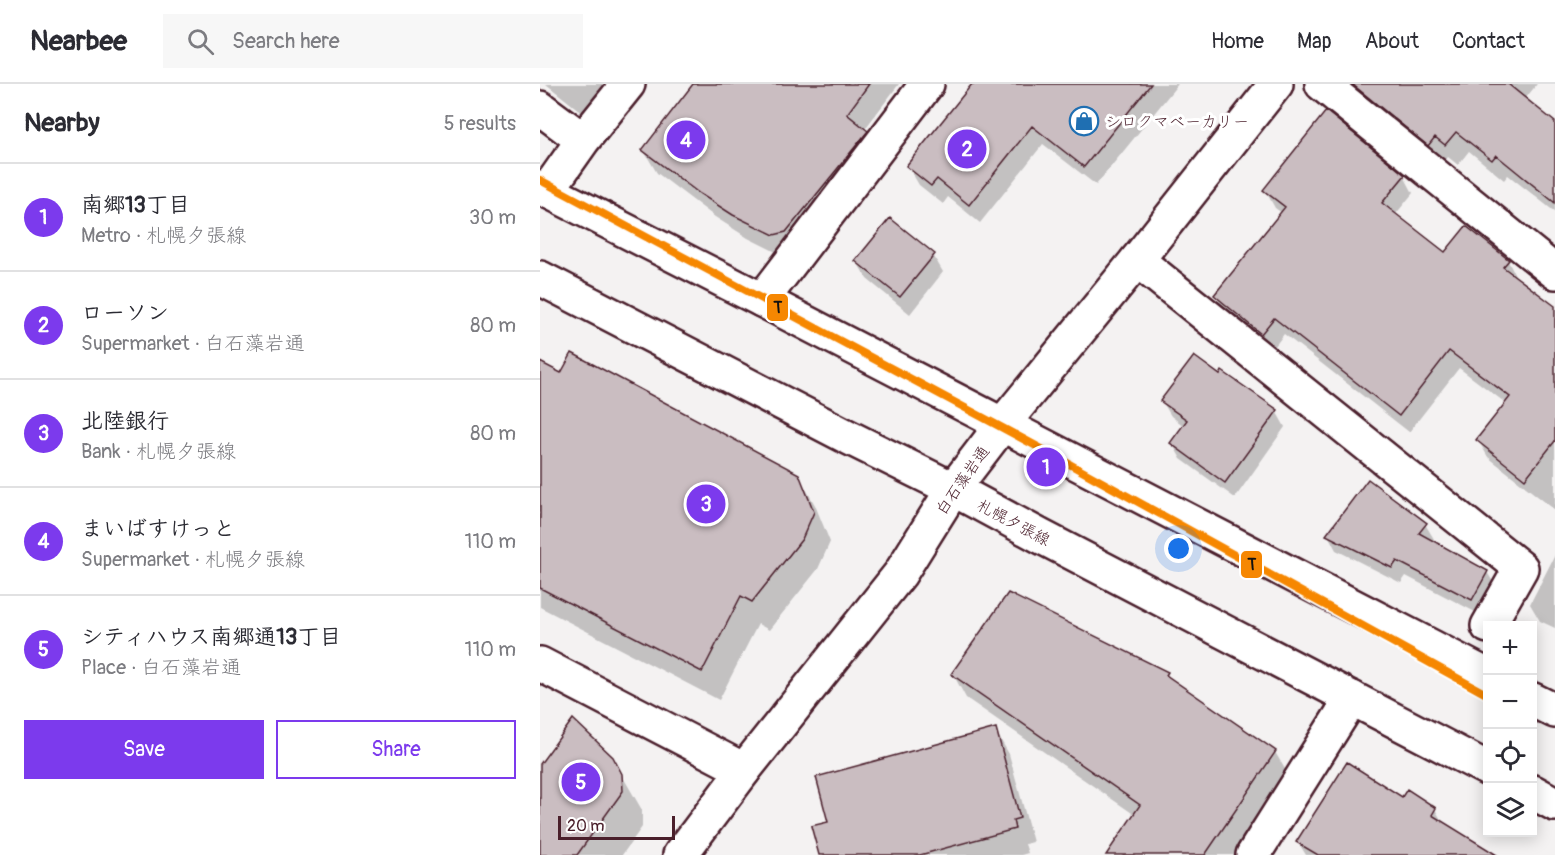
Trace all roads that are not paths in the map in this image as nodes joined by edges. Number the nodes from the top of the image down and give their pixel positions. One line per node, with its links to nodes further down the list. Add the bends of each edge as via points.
1 (628, 84): 6 (main road)
2 (927, 84): 11 (main road)
3 (1276, 84): 8 (main road, 白石藻岩通)
4 (1322, 84): 9 (main road)
5 (540, 108): 6 (main road)
6 (583, 140): 7 (main road)
7 (544, 189): 11 (main road)
8 (1137, 260): 12 (main road, 白石藻岩通); 14 (main road, via 1521,568)
9 (1555, 272)
10 (540, 278): 13 (main road, 札幌夕張線)
11 (762, 300): 12 (main road)
12 (1002, 425): 13 (main road, 白石藻岩通); 17 (main road)
13 (953, 489): 18 (main road, 札幌夕張線); 22 (main road, 白石藻岩通, via 900,574)
14 (1491, 621)
15 (1483, 646): 17 (main road)
16 (540, 664): 22 (main road)
17 (1477, 671)
18 (1352, 698): 21 (main road, 札幌夕張線); 25 (main road)
19 (1537, 702): 20 (main road)
20 (1555, 711)
21 (1483, 766)
22 (744, 770): 26 (main road, 白石藻岩通)
23 (1537, 794): 24 (main road)
24 (1555, 804)
25 (1256, 854)
26 (680, 855)

